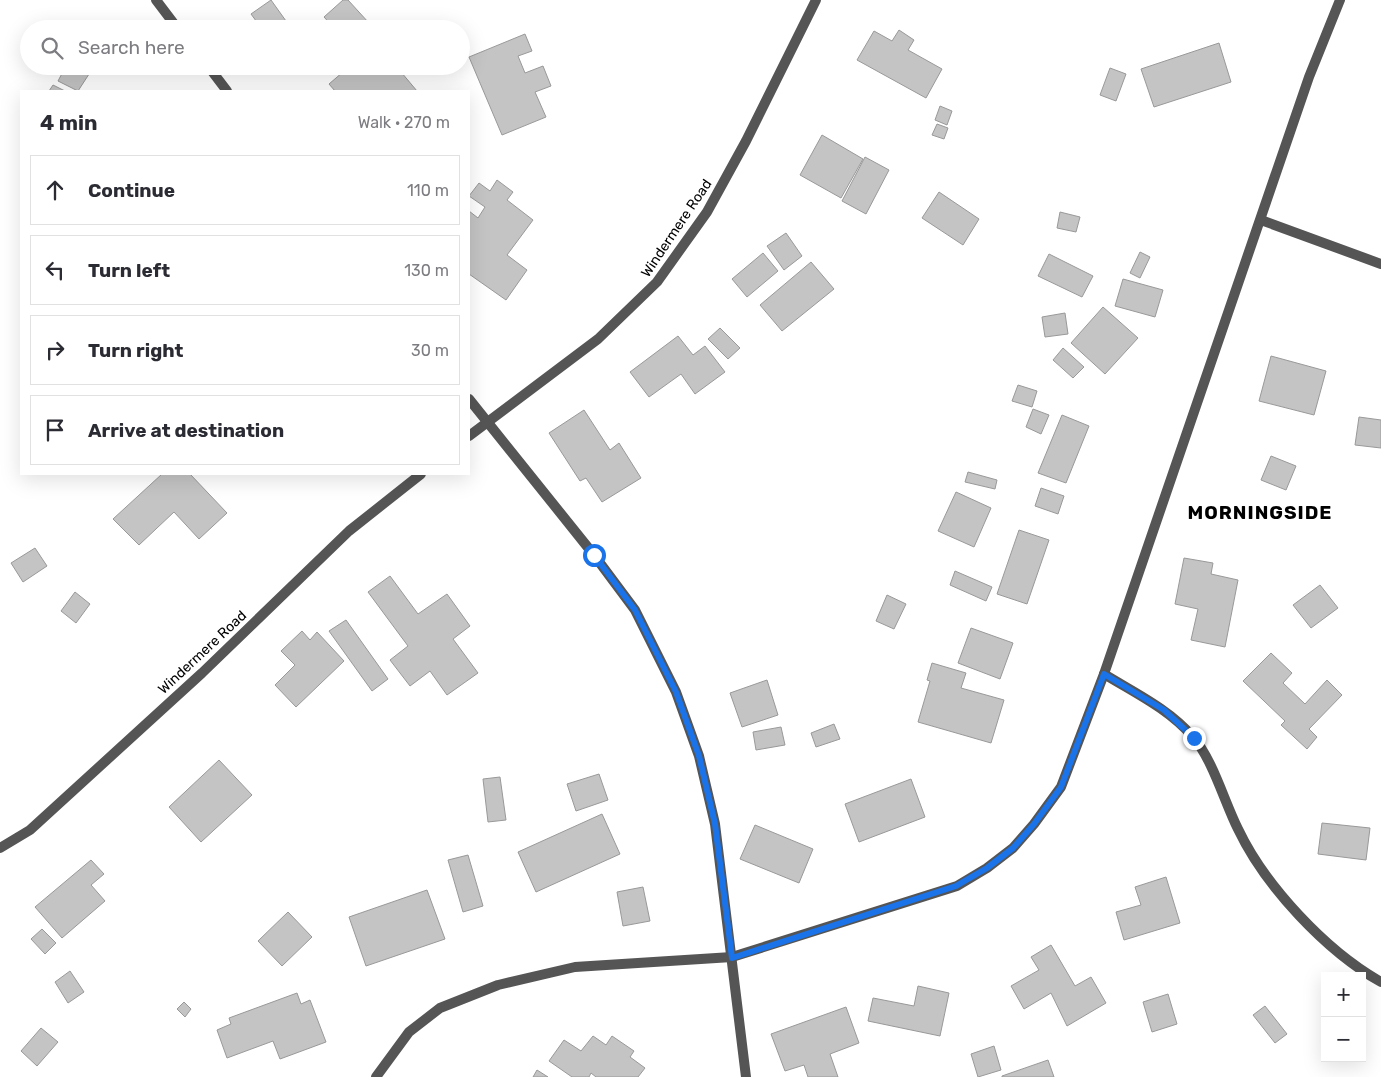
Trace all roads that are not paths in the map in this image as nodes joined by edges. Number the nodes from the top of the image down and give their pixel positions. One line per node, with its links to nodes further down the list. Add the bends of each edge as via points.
1 (156, 0): 4 (street)
2 (816, 0): 10 (street, Windermere Road, via 707,212 657,282 598,339)
3 (1340, 0): 7 (street, via 1309,77)
4 (171, 20)
5 (215, 75): 6 (street)
6 (227, 90)
7 (1260, 220): 8 (street); 13 (street)
8 (1381, 264)
9 (470, 400): 10 (street)
10 (487, 422): 11 (street, Windermere Road); 15 (street, via 635,610 676,692 699,756 715,824)
11 (470, 435)
12 (420, 475): 14 (street, Windermere Road, via 349,531 202,673 30,830)
13 (1104, 674): 15 (street, via 1061,787 1013,848 987,868 956,886); 16 (street, via 1164,710 1194,738 1252,855 1286,900 1326,944)
14 (0, 848)
15 (732, 958): 17 (street, via 575,966 498,984 440,1008 409,1032); 18 (street)
16 (1381, 982)
17 (376, 1077)
18 (746, 1077)

